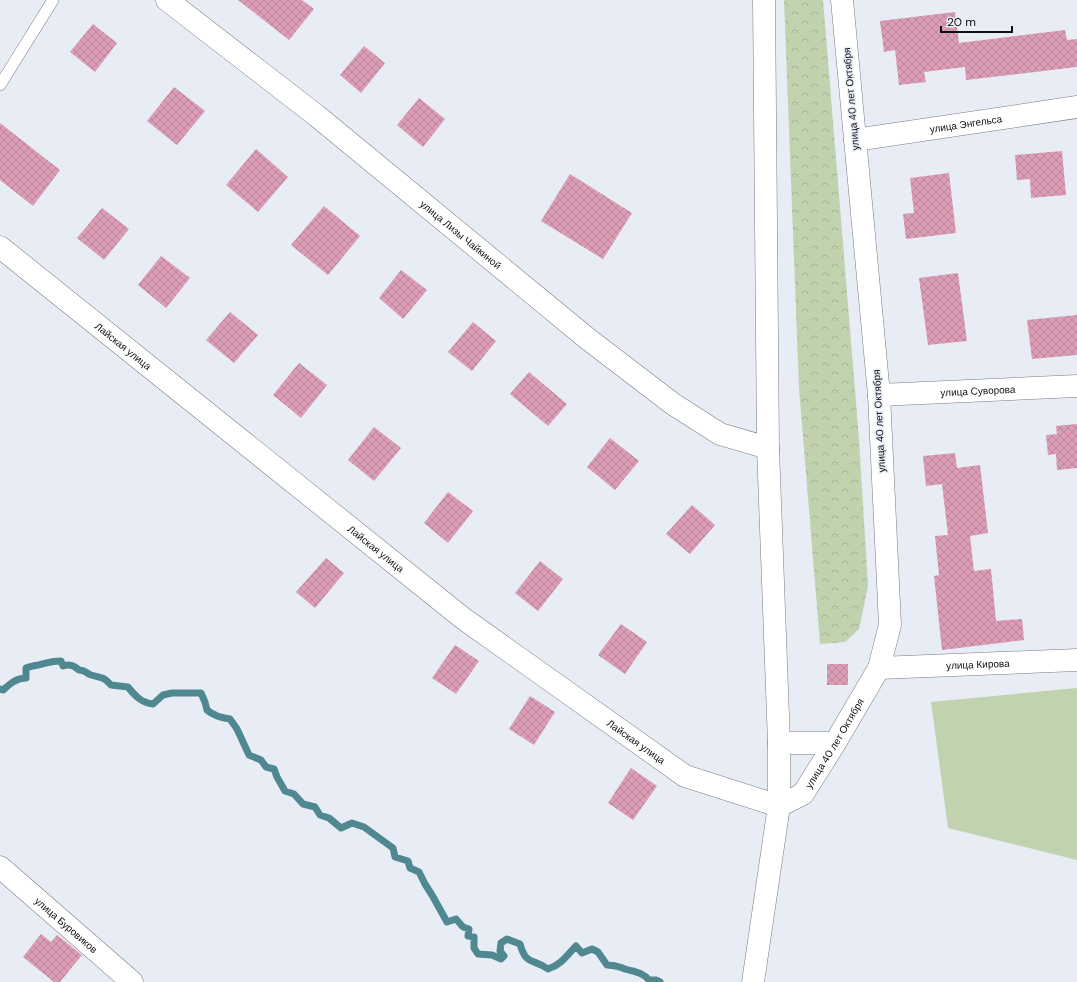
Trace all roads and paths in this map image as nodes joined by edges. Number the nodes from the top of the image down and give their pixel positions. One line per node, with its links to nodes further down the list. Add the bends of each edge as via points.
1 (53, 0): 5 (lane)
2 (167, 0): 11 (street, улица Лизы Чайкиной, via 317,116 582,334 673,404 720,434)
3 (764, 0): 11 (street)
4 (842, 0): 7 (street, улица 40 лет Октября)
5 (0, 85)
6 (1077, 106): 7 (street, улица Энгельса)
7 (855, 140): 10 (street, улица 40 лет Октября)
8 (0, 247): 16 (street, Лайская улица, via 464,619 685,776)
9 (1077, 386): 10 (street, улица Суворова)
10 (879, 395): 13 (street, улица 40 лет Октября, via 890,625)
11 (768, 448): 14 (street)
12 (1077, 660): 13 (street, улица Кирова)
13 (880, 668): 15 (street, улица 40 лет Октября)
14 (779, 743): 15 (street); 16 (street)
15 (835, 743): 16 (street, улица 40 лет Октября, via 803,794)
16 (778, 806): 19 (street)
17 (0, 867): 18 (street, улица Буровиков)
18 (132, 982)
19 (753, 982)

